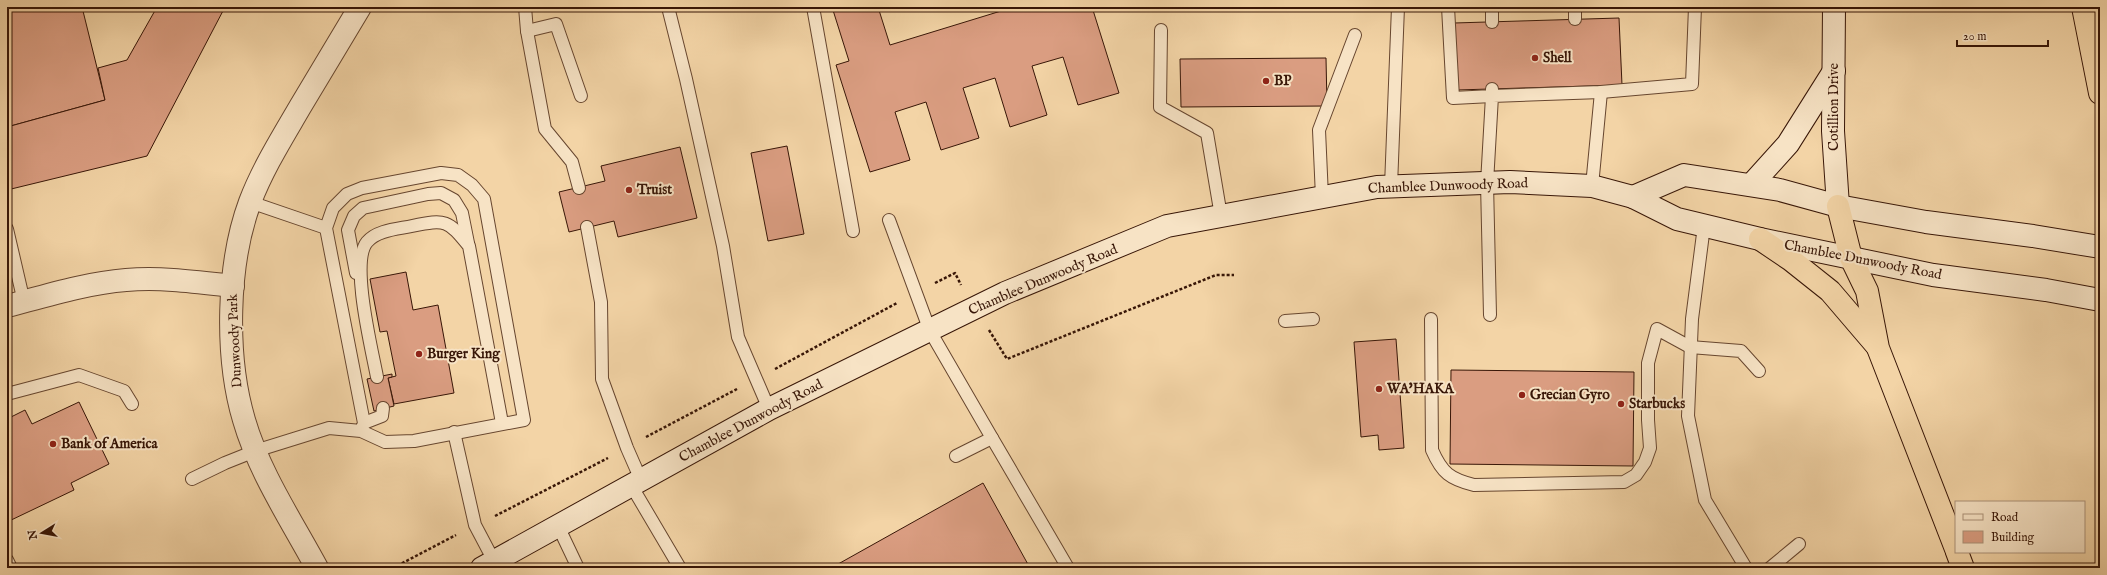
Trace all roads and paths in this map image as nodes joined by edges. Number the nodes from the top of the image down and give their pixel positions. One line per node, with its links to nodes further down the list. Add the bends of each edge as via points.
1 (360, 7): 27 (street, Dunwoody Park, via 269,158)
2 (525, 7): 13 (lane)
3 (668, 7): 58 (lane, via 721,238 738,337)
4 (813, 7): 35 (lane)
5 (1398, 7): 22 (lane)
6 (1448, 7): 17 (lane, via 1453,98)
7 (1492, 7): 11 (lane)
8 (1694, 7): 16 (lane, via 1692,84)
9 (1834, 7): 15 (street, Cotillion Drive)
10 (2083, 7): 18 (highway)
11 (1492, 22)
12 (1161, 30): 29 (lane, via 1160,107 1207,133)
13 (527, 31): 19 (lane, via 556,24); 24 (lane, via 545,129 572,162)
14 (1355, 35): 25 (lane, via 1319,130)
15 (1834, 71): 21 (street, via 1788,144); 28 (street, Cotillion Drive, via 1833,131)
16 (1601, 92): 17 (lane, via 1576,90); 23 (lane)
17 (1492, 93): 20 (lane)
18 (2100, 93)
19 (581, 96)
20 (1487, 183): 22 (street, Chamblee Dunwoody Road); 23 (street, Chamblee Dunwoody Road); 45 (lane)
21 (1751, 185): 26 (street, via 1684,175); 28 (street)
22 (1391, 186): 25 (street, Chamblee Dunwoody Road)
23 (1592, 186): 26 (street, Chamblee Dunwoody Road)
24 (579, 188)
25 (1322, 197): 29 (street, Chamblee Dunwoody Road)
26 (1634, 197): 31 (street, Chamblee Dunwoody Road, via 1677,219)
27 (250, 202): 33 (lane); 41 (street, Dunwoody Park, via 239,244)
28 (1838, 206): 38 (street); 39 (highway)
29 (1221, 216): 49 (street, Chamblee Dunwoody Road, via 1167,226 1005,293)
30 (889, 220): 49 (lane)
31 (1704, 226): 36 (street, Chamblee Dunwoody Road); 51 (lane)
32 (587, 227): 66 (lane, via 601,302 602,379)
33 (326, 228): 59 (lane, via 333,208 347,194 362,188 442,173 458,175 472,185 484,199 524,420); 60 (lane)
34 (7, 229): 44 (lane)
35 (853, 231)
36 (1760, 239): 39 (street, Chamblee Dunwoody Road); 52 (highway, via 1830,291)
37 (469, 246): 43 (lane, via 453,226 435,221 382,232 366,242 359,263); 43 (lane, via 462,213 454,200 441,193 363,208 354,216 348,230 352,259); 59 (lane)
38 (2100, 248)
39 (1851, 258): 42 (street, Chamblee Dunwoody Road, via 1932,275); 52 (highway, via 1867,291)
40 (1234, 275): 50 (path, via 1216,275 1007,359)
41 (233, 286): 44 (street, via 161,279 124,280); 63 (street, Dunwoody Park, via 232,327 237,389)
42 (2100, 300)
43 (363, 301): 54 (lane)
44 (15, 304)
45 (1490, 315)
46 (1313, 319): 48 (lane)
47 (1431, 319): 51 (lane, via 1432,450 1438,464 1455,480 1474,485 1624,482 1636,474 1645,462 1650,448 1648,363 1656,328)
48 (1285, 321)
49 (930, 331): 58 (street, Chamblee Dunwoody Road); 62 (lane)
50 (995, 339)
51 (1690, 347): 53 (lane, via 1741,351); 78 (lane, via 1688,416 1705,500)
52 (1878, 348): 69 (highway)
53 (1759, 371)
54 (377, 377)
55 (7, 394): 56 (lane, via 79,375 124,391)
56 (132, 404)
57 (383, 408): 60 (lane, via 382,416)
58 (769, 409): 66 (street, Chamblee Dunwoody Road)
59 (502, 424): 61 (lane)
60 (362, 427): 61 (lane, via 385,442 414,441); 63 (lane, via 329,428)
61 (454, 432): 72 (lane)
62 (992, 438): 64 (lane); 77 (lane)
63 (255, 451): 65 (lane); 74 (street, Dunwoody Park)
64 (956, 456)
65 (192, 479)
66 (636, 483): 67 (street, Chamblee Dunwoody Road); 76 (lane)
67 (558, 526): 72 (street, Chamblee Dunwoody Road); 75 (lane)
68 (1799, 544): 79 (lane)
69 (1955, 546)
70 (1957, 553): 80 (highway)
71 (7, 560): 73 (lane)
72 (488, 565)
73 (11, 568)
74 (317, 568)
75 (578, 568)
76 (680, 568)
77 (1068, 568)
78 (1746, 568)
79 (1770, 568)
80 (1963, 568)

